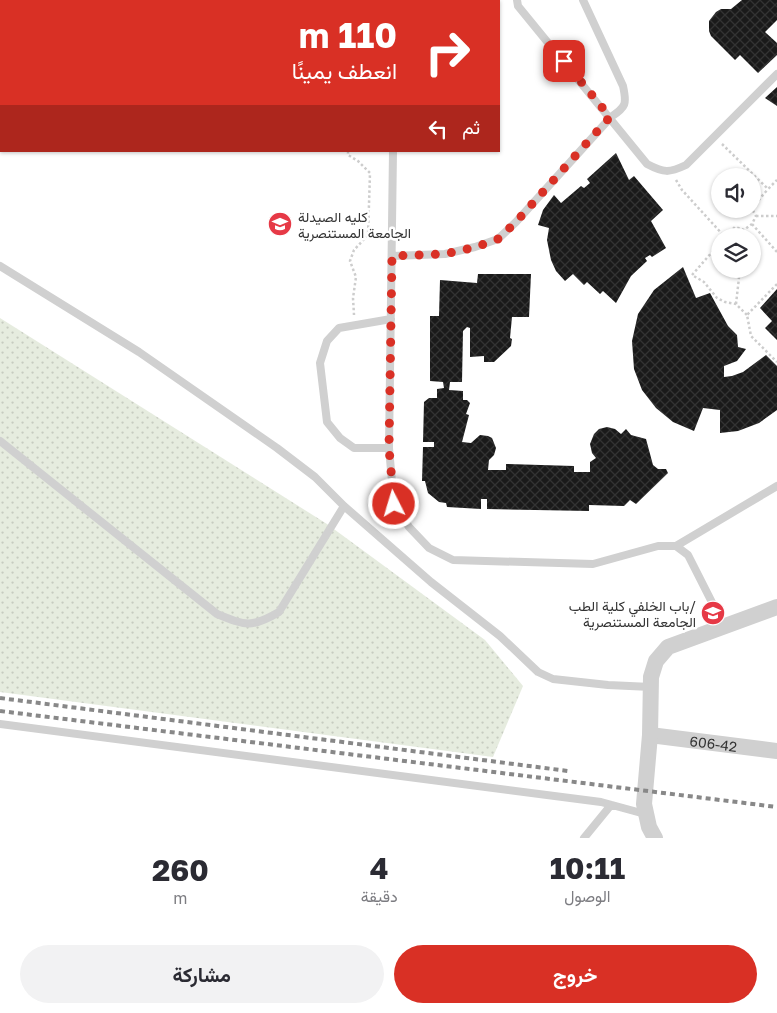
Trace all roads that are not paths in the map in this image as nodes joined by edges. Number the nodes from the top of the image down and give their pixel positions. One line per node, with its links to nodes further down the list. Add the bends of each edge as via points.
1 (517, 0): 4 (lane, via 518,6)
2 (583, 0): 4 (lane, via 623,86 626,102 622,110)
3 (777, 74): 4 (lane, via 686,165 672,172 659,171 647,164)
4 (610, 117): 6 (lane, via 498,239 445,254)
5 (393, 152): 6 (lane)
6 (392, 256): 8 (lane)
7 (0, 266): 12 (lane, via 139,352 277,448 315,477)
8 (391, 319): 10 (lane); 10 (lane, via 339,328 327,341 320,363 327,422 340,438 354,448)
9 (0, 441): 12 (lane, via 217,614 242,624 263,622 279,612)
10 (389, 448): 13 (lane, via 394,504 409,527 429,548 453,560 593,564 658,546)
11 (777, 486): 13 (lane)
12 (344, 506): 16 (lane, via 431,582 500,636 538,672 553,679)
13 (676, 546): 15 (lane, via 688,555)
14 (777, 607): 15 (street)
15 (724, 626): 16 (street, via 668,647 653,668)
16 (651, 687): 18 (street)
17 (0, 724): 20 (lane)
18 (650, 735): 19 (street, 606-42); 21 (street)
19 (777, 751)
20 (611, 805): 21 (lane); 22 (lane)
21 (645, 814): 23 (street)
22 (584, 838)
23 (655, 838)

